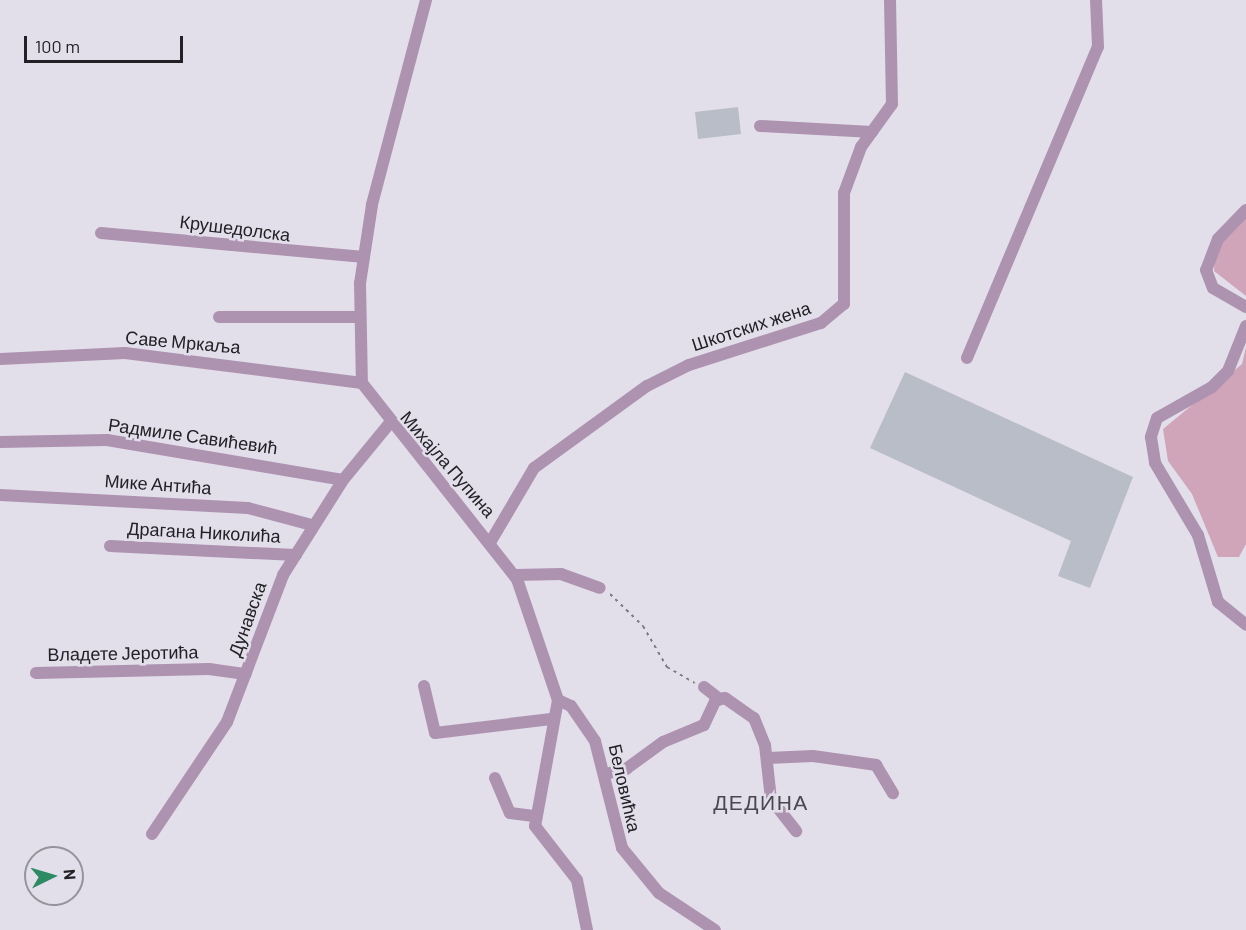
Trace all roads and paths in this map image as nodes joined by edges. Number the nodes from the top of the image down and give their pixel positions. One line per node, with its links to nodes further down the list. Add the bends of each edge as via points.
1 (426, 0): 8 (street, via 389,126)
2 (890, 0): 5 (street, Шкотских жена, via 892,104)
3 (1096, 0): 13 (street, via 1098,47)
4 (760, 126): 5 (street)
5 (872, 132): 21 (street, Шкотских жена, via 848,171 844,193 844,304 821,323 689,365 647,386 534,468)
6 (1246, 210): 9 (street, via 1218,239 1206,270 1213,288)
7 (101, 233): 8 (street, Крушедолска)
8 (364, 256): 11 (street)
9 (1246, 307)
10 (219, 317): 11 (street)
11 (358, 317): 15 (street)
12 (1246, 326): 26 (street, via 1228,371 1212,387 1157,418 1151,437 1155,463 1198,535 1218,602)
13 (967, 357)
14 (0, 359): 15 (street, Саве Мркаља, via 125,353)
15 (362, 383): 16 (street, Михајла Пупина)
16 (389, 423): 18 (street, Дунавска); 21 (street, Михајла Пупина)
17 (0, 442): 18 (street, Радмиле Савићевић, via 141,444)
18 (343, 480): 20 (street, Дунавска)
19 (0, 495): 20 (street, Мике Антића, via 248,508)
20 (312, 525): 23 (street, Дунавска)
21 (491, 541): 24 (street, Михајла Пупина)
22 (110, 546): 23 (street, Драгана Николића)
23 (296, 555): 28 (street, Дунавска, via 272,597)
24 (515, 575): 25 (street, via 561,574); 32 (street, Михајла Пупина)
25 (600, 588): 30 (path, via 624,603 667,667)
26 (1246, 625)
27 (36, 673): 28 (street, Владете Јеротића, via 209,669)
28 (246, 674): 40 (street, Дунавска, via 227,722)
29 (424, 686): 33 (street, via 435,733)
30 (704, 687): 31 (street)
31 (718, 698): 34 (street, via 754,718); 35 (street, via 705,724 663,742 626,769)
32 (558, 700): 33 (street); 35 (street, Беловићка, via 571,706 596,741)
33 (551, 719): 38 (street)
34 (768, 758): 37 (street, via 813,756 876,765); 39 (street, via 771,800)
35 (605, 774): 42 (street, Беловићка, via 612,822 634,866 659,893)
36 (495, 778): 38 (street, via 510,813)
37 (893, 793)
38 (534, 816): 41 (street, via 543,844 577,880)
39 (796, 831)
40 (152, 834)
41 (587, 930)
42 (715, 930)

